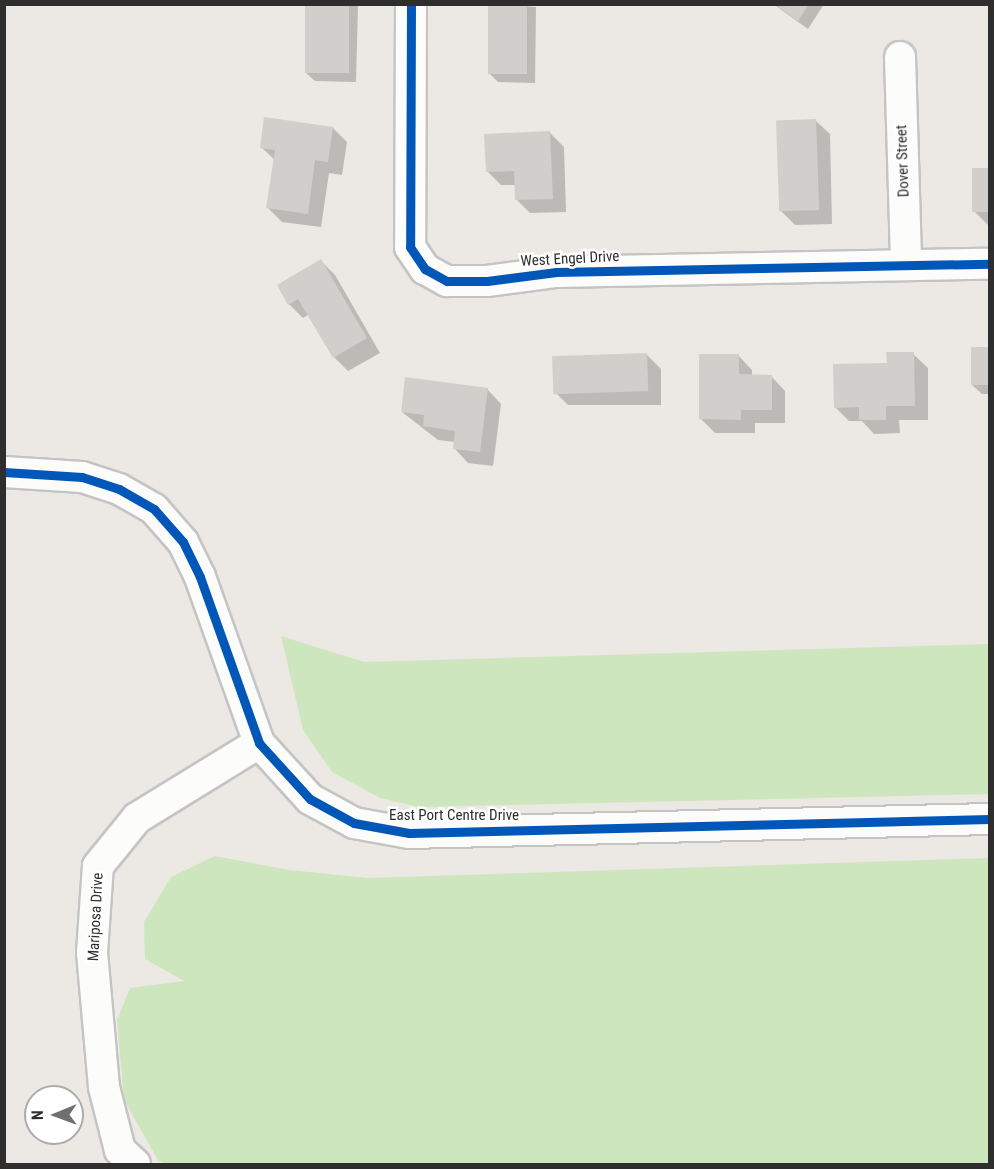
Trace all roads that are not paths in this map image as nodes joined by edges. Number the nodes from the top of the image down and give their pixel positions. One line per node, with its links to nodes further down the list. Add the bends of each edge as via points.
1 (411, 4): 3 (street, West Engel Drive, via 410,247 425,269 447,281 487,281 556,272)
2 (900, 57): 3 (street, Dover Street)
3 (906, 264): 4 (street, West Engel Drive)
4 (990, 264)
5 (4, 472): 6 (street, East Port Centre Drive, via 82,477 119,489 154,509 183,542 200,577)
6 (259, 743): 7 (street, East Port Centre Drive, via 310,799 331,814 377,830 409,833); 8 (street, Mariposa Drive, via 137,818 98,866 92,953 104,1087 120,1150)
7 (990, 819)
8 (135, 1164)

